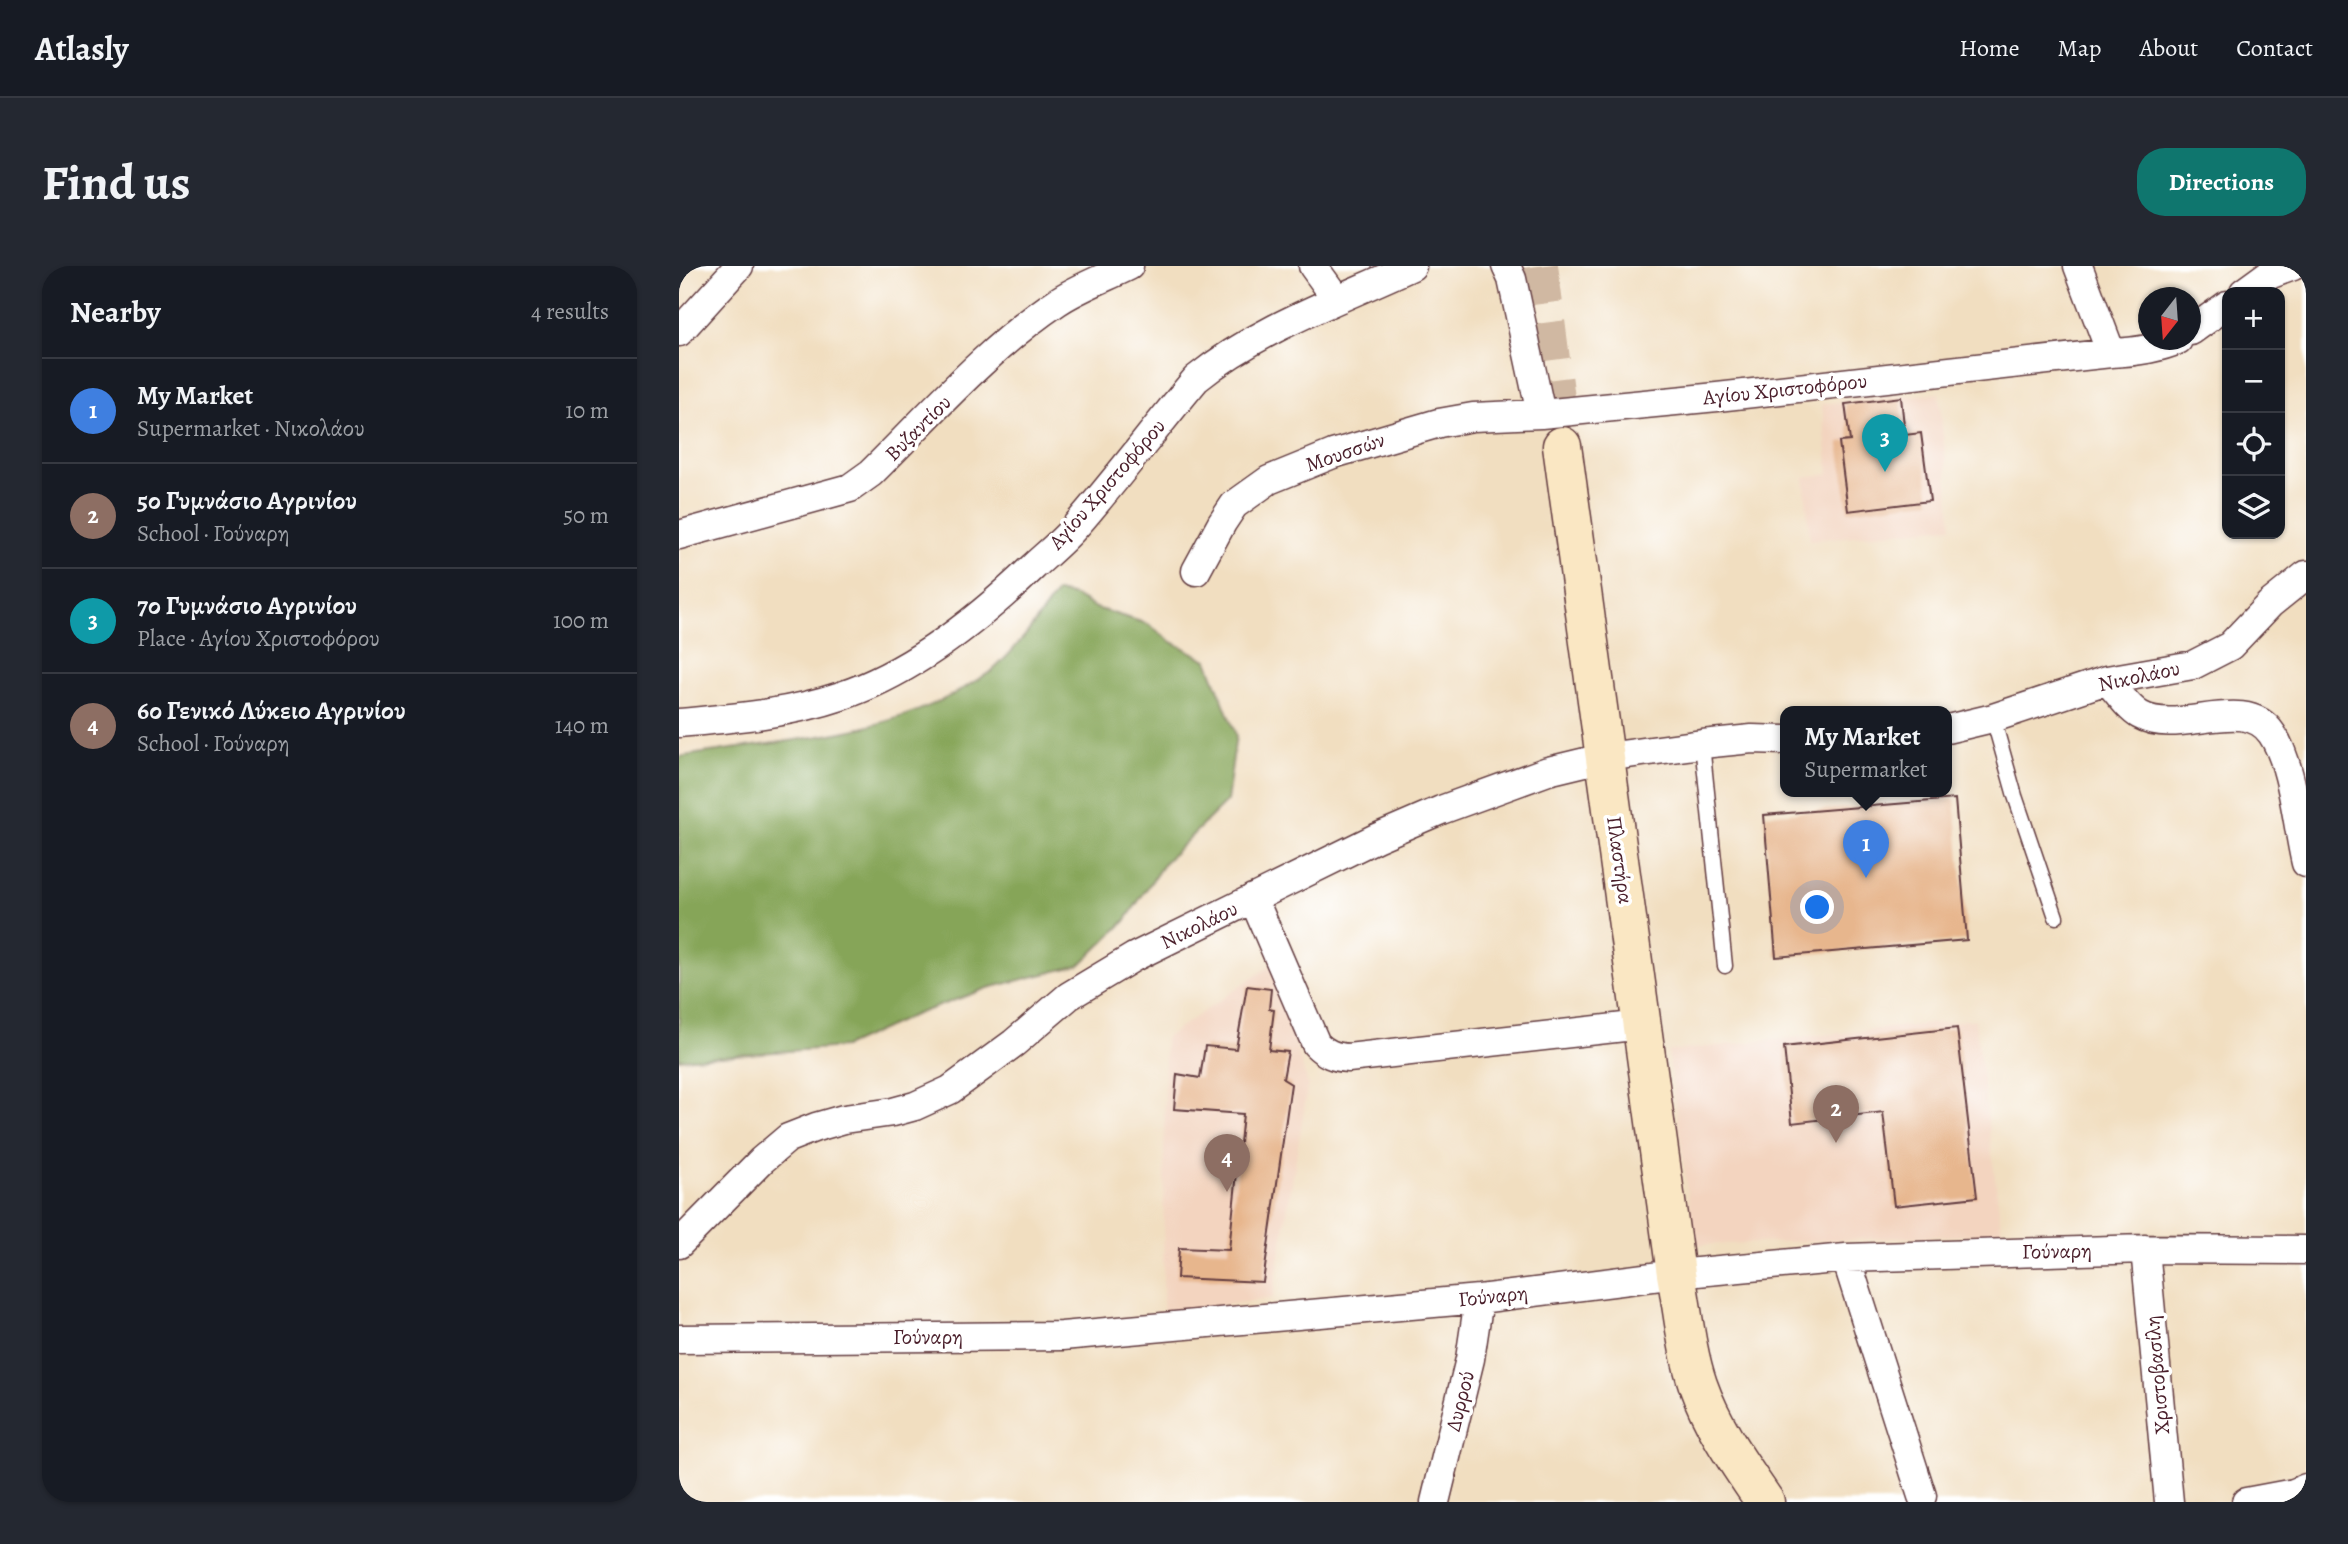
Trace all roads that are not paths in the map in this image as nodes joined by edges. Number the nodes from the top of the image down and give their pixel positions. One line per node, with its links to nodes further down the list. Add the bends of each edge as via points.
1 (739, 266): 12 (street)
2 (1129, 266): 17 (street, Βυζαντίου, via 1035,317 871,474 849,488)
3 (1313, 266): 9 (street)
4 (1412, 266): 9 (street, Αγίου Χριστοφόρου)
5 (1506, 266): 15 (street)
6 (2078, 266): 14 (street)
7 (2293, 266): 8 (street)
8 (2251, 287)
9 (1336, 298): 22 (street, Αγίου Χριστοφόρου, via 1220,360 1196,379 1074,529 1000,599 930,651 842,696 778,712)
10 (2222, 309): 11 (street)
11 (2201, 323)
12 (679, 332)
13 (2142, 350): 14 (street, Αγίου Χριστοφόρου)
14 (2111, 353): 15 (street, Αγίου Χριστοφόρου)
15 (1541, 414): 18 (street, Μουσσών, via 1473,417 1439,424 1333,454 1269,480 1234,505)
16 (1562, 446): 26 (main road, Πλαστήρα)
17 (679, 535)
18 (1196, 571)
19 (2306, 575): 20 (street, Νικολάου, via 2215,655 2193,665)
20 (2107, 680): 21 (street, Νικολάου); 27 (street, via 2139,715 2152,719 2168,722 2242,716 2267,727 2286,768)
21 (1993, 718): 23 (street, Νικολάου); 29 (lane)
22 (679, 723)
23 (1952, 728)
24 (1780, 740): 25 (street, Νικολάου)
25 (1702, 744): 26 (street, Νικολάου); 30 (lane)
26 (1606, 757): 28 (street, Νικολάου, via 1548,771 1441,810); 31 (main road, Πλαστήρα)
27 (2306, 863)
28 (1253, 898): 31 (street, via 1316,1044 1336,1058); 32 (street, Νικολάου, via 1134,957 1069,996 950,1090 915,1106 845,1119 788,1138)
29 (2056, 916)
30 (1725, 966)
31 (1642, 1026): 36 (main road, Πλαστήρα)
32 (679, 1244)
33 (2145, 1249): 34 (street, Γούναρη); 35 (street, Γούναρη); 43 (street, Χριστοβασίλη)
34 (2306, 1250)
35 (1846, 1258): 36 (street, Γούναρη); 40 (street)
36 (1676, 1274): 37 (street, Γούναρη); 42 (main road, via 1698,1384 1713,1420)
37 (1479, 1299): 38 (street, Γούναρη, via 1062,1336); 41 (street, Δυρρού, via 1470,1359)
38 (679, 1339)
39 (2306, 1488): 44 (street)
40 (1922, 1496)
41 (1435, 1502)
42 (1765, 1502)
43 (2169, 1502)
44 (2246, 1502)

